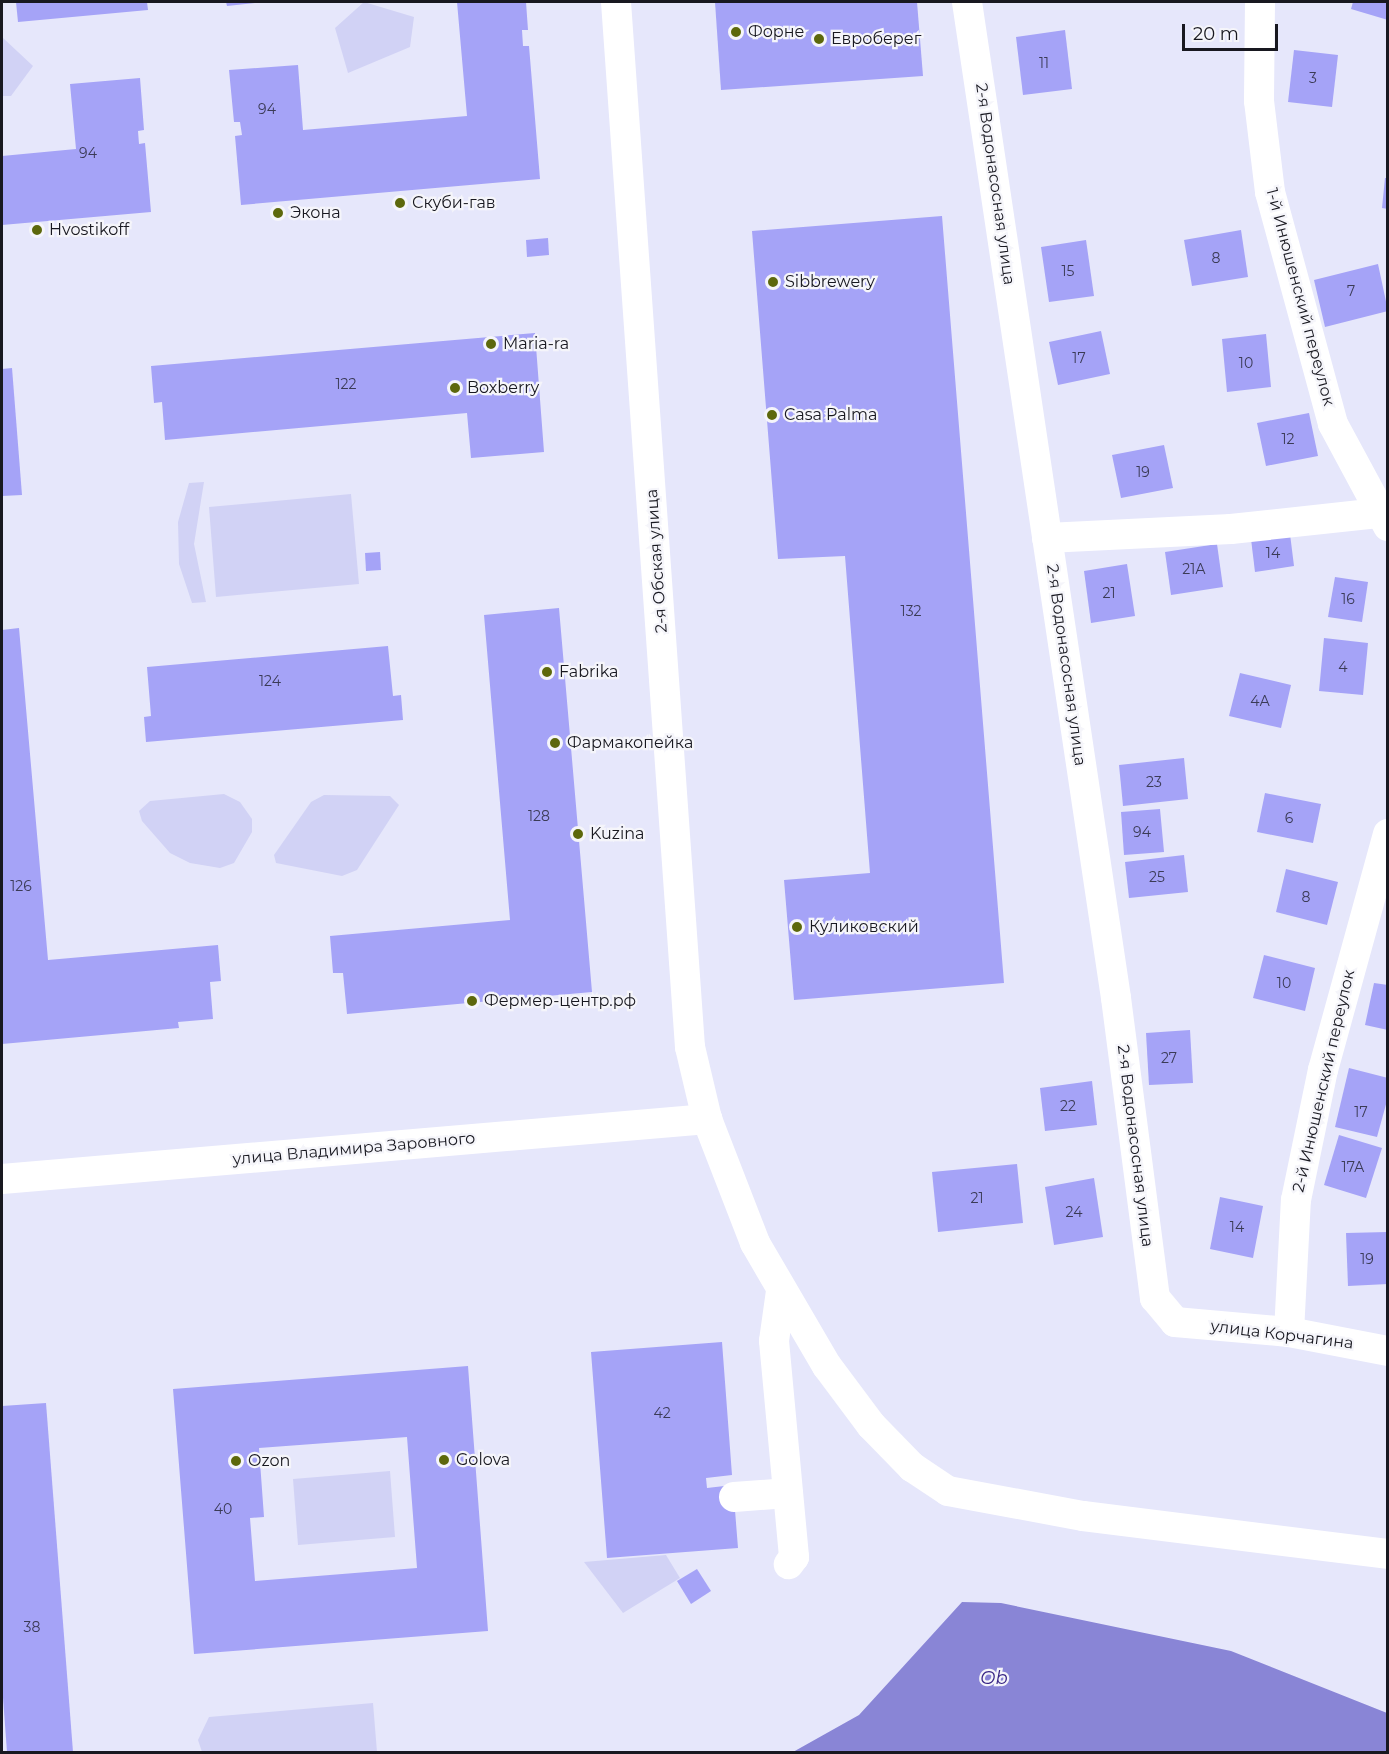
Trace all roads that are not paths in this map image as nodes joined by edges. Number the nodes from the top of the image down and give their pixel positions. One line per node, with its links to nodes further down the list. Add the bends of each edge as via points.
1 (616, 2): 7 (street, 2-я Обская улица, via 690,1047)
2 (967, 2): 5 (street, 2-я Водонасосная улица)
3 (1260, 2): 4 (street, 1-й Инюшенский переулок, via 1259,101 1270,192 1333,424)
4 (1384, 516): 5 (street, via 1231,529)
5 (1047, 538): 10 (street, 2-я Водонасосная улица, via 1116,998 1155,1298)
6 (1388, 834): 11 (street, 2-й Инюшенский переулок, via 1323,1070 1296,1200)
7 (706, 1119): 8 (street, улица Владимира Заровного); 9 (street, 2-я Обская улица, via 755,1243)
8 (2, 1179)
9 (781, 1291): 13 (street, via 774,1341); 15 (street, 2-я Обская улица, via 827,1366 871,1425 912,1467 948,1491 1083,1516)
10 (1175, 1323): 11 (street, улица Корчагина)
11 (1290, 1332): 12 (street, улица Корчагина)
12 (1388, 1352)
13 (788, 1493): 14 (street); 16 (street, via 794,1557)
14 (734, 1497)
15 (1388, 1554)
16 (789, 1564)

